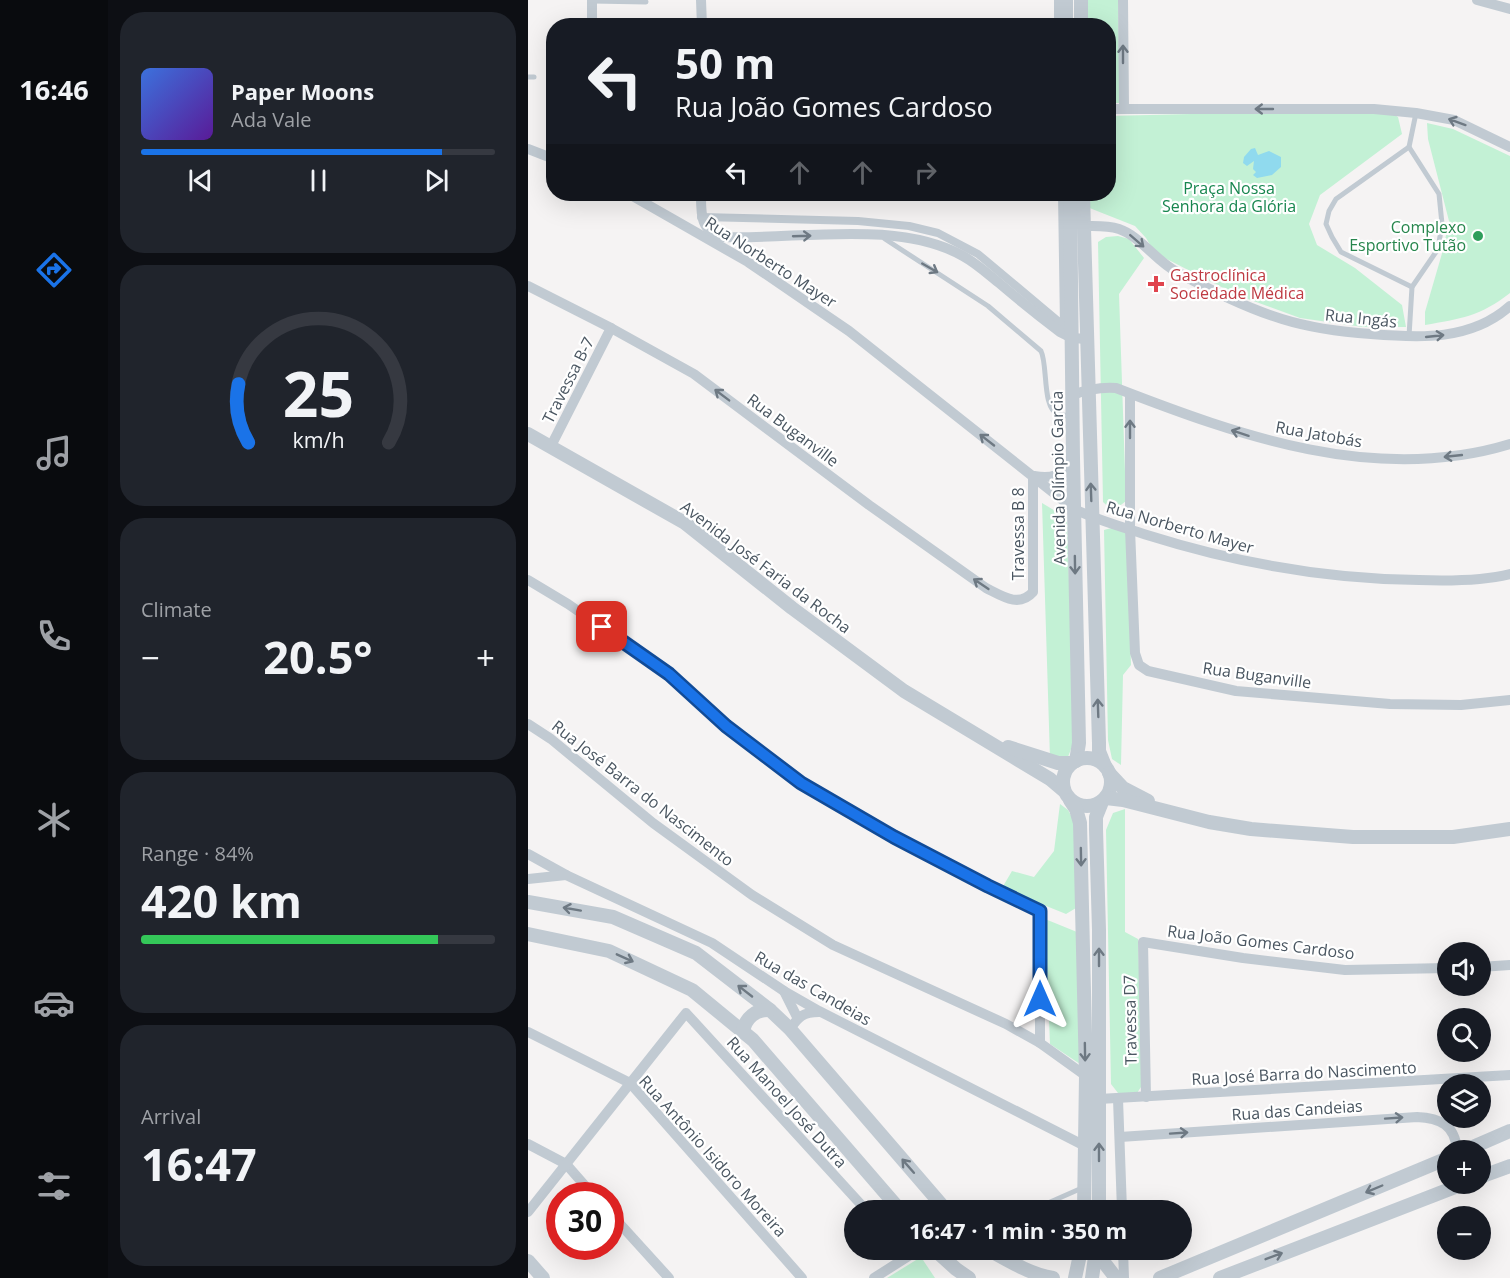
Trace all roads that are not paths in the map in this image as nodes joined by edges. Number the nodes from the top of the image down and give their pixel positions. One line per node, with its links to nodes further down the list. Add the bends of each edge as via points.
1 (592, 0): 8 (lane); 10 (street)
2 (701, 0): 11 (street)
3 (1058, 0): 12 (street)
4 (1066, 0): 13 (street)
5 (1081, 0): 14 (street)
6 (1123, 0): 16 (street, one-way to 6)
7 (1477, 0): 9 (street)
8 (646, 2)
9 (1510, 9)
10 (592, 18)
11 (702, 18)
12 (1058, 18)
13 (1066, 18)
14 (1081, 18)
15 (1116, 108): 16 (street)
16 (1124, 108): 17 (street, one-way to 16)
17 (1416, 112): 18 (lane); 19 (street, one-way to 17, via 1454,120)
18 (1409, 147): 34 (lane, via 1438,194 1442,224 1438,249); 34 (lane, via 1336,199 1326,224 1341,252)
19 (1510, 147)
20 (528, 150): 21 (street)
21 (546, 156)
22 (641, 201): 28 (street, Rua Norberto Mayer)
23 (701, 201): 27 (street)
24 (1062, 201): 27 (street, via 1065,326 978,254 938,233 858,221)
25 (1070, 201): 37 (street, Avenida Olímpio Garcia)
26 (1083, 201): 29 (street)
27 (701, 217): 28 (street); 31 (street, via 707,230 717,236)
28 (683, 224): 32 (street, Rua Norberto Mayer)
29 (1083, 226): 37 (street); 38 (street, Rua Ingás, one-way to 38, via 1119,229 1174,271 1280,319 1319,329)
30 (882, 236): 31 (street, one-way to 30); 37 (street, via 919,240 963,256 1060,332); 42 (lane, one-way to 42, via 988,306 1027,337 1045,358 1051,409 1057,414)
31 (743, 238): 32 (street, via 741,249)
32 (748, 262): 47 (street, Rua Norberto Mayer, one-way to 32, via 849,331)
33 (528, 286): 36 (street, Rua Buganville)
34 (1412, 287): 38 (lane)
35 (1510, 306): 38 (street, Rua Ingás, one-way to 35, via 1467,330)
36 (611, 328): 45 (street, Travessa B-7); 53 (street, Rua Buganville, one-way to 36, via 1020,601 987,588 694,374)
37 (1079, 338): 39 (street, Avenida Olímpio Garcia); 41 (street, Avenida Olímpio Garcia)
38 (1409, 338)
39 (1088, 389): 40 (street, Rua Jatobás, via 1109,387); 41 (street, Rua Jatobás); 49 (street, Avenida Olímpio Garcia, one-way to 39)
40 (1130, 393): 44 (street, Rua Jatobás, one-way to 40, via 1481,453 1433,458 1326,454 1261,440); 50 (street, one-way to 40)
41 (1073, 395): 42 (street, Avenida Olímpio Garcia)
42 (1073, 415): 46 (street, Avenida Olímpio Garcia)
43 (528, 434): 45 (street, Avenida José Faria da Rocha)
44 (1510, 444)
45 (551, 446): 56 (street, Avenida José Faria da Rocha, via 685,523 904,691)
46 (1073, 458): 47 (street, via 1055,477); 48 (street, Avenida Olímpio Garcia)
47 (1033, 476): 48 (street, Rua Norberto Mayer); 53 (street, Travessa B 8)
48 (1074, 509): 49 (street, Rua Norberto Mayer); 57 (street, Avenida Olímpio Garcia, one-way to 57, via 1079,743)
49 (1091, 517): 50 (street, Rua Norberto Mayer); 58 (street, Avenida Olímpio Garcia, one-way to 49, via 1099,751)
50 (1130, 529): 51 (street, Rua Norberto Mayer, via 1197,551 1316,574 1433,581); 54 (street, Rua Buganville, via 1135,653 1138,665 1148,671 1236,691 1279,696 1390,704 1461,705)
51 (1510, 574)
52 (528, 580): 78 (street, via 669,674 726,726 801,783 894,837 1040,911)
53 (1032, 592)
54 (1510, 700)
55 (528, 724): 78 (street, Rua José Barra do Nascimento, via 752,895 833,945)
56 (978, 736): 57 (street, Avenida José Faria da Rocha, via 1058,764); 59 (street, Avenida José Faria da Rocha, via 1050,779)
57 (1074, 762): 58 (street, via 1091,758); 59 (street, via 1063,775)
58 (1107, 769): 60 (street, via 1111,781); 61 (street, via 1123,788)
59 (1067, 795): 60 (street, via 1086,807); 80 (street, one-way to 80, via 1080,823)
60 (1104, 800): 61 (street, via 1123,800); 83 (street, one-way to 60, via 1096,817)
61 (1177, 814): 62 (street, via 1251,829 1353,837 1453,837)
62 (1510, 829)
63 (528, 854): 64 (street, Rua das Candeias)
64 (566, 875): 65 (street); 72 (street, Rua das Candeias, via 712,943)
65 (528, 879)
66 (528, 902): 73 (street, one-way to 66, via 696,953 613,916)
67 (528, 934): 77 (street, one-way to 77, via 609,951 692,990)
68 (1143, 942): 71 (street, Rua João Gomes Cardoso, via 1345,970); 82 (street, Travessa D7)
69 (1510, 966): 70 (street)
70 (1491, 967)
71 (1437, 968)
72 (784, 991): 74 (street, Rua das Candeias); 75 (street)
73 (770, 1010): 75 (street); 77 (street, via 750,1016)
74 (819, 1011): 75 (street, via 808,1012); 90 (street, Rua das Candeias)
75 (793, 1023): 100 (street, one-way to 75)
76 (528, 1032): 81 (street, Rua Antônio Isidoro Moreira)
77 (743, 1032): 99 (street)
78 (1040, 1043): 80 (street, Rua José Barra do Nascimento)
79 (1510, 1075): 82 (street, Rua José Barra do Nascimento)
80 (1086, 1076): 90 (street)
81 (630, 1083): 92 (street); 98 (street, Rua Manoel José Dutra, via 686,1013); 119 (street, Rua Antônio Isidoro Moreira)
82 (1146, 1097): 84 (street, Rua José Barra do Nascimento)
83 (1099, 1099): 84 (street, Rua José Barra do Nascimento); 103 (street, one-way to 83)
84 (1118, 1099): 86 (street)
85 (1510, 1131): 88 (street)
86 (1120, 1137): 87 (street, Rua das Candeias, one-way to 87, via 1417,1117 1441,1122); 104 (street)
87 (1454, 1140)
88 (1489, 1140)
89 (528, 1144): 92 (street)
90 (1085, 1146): 96 (street)
91 (1437, 1163): 127 (street, one-way to 127)
92 (566, 1164): 95 (street); 105 (street)
93 (1510, 1166): 94 (street)
94 (1491, 1173)
95 (582, 1182)
96 (1084, 1187): 101 (lane); 102 (street)
97 (1437, 1194): 128 (street, one-way to 97)
98 (857, 1200)
99 (891, 1200)
100 (938, 1200)
101 (1055, 1200)
102 (1084, 1200)
103 (1099, 1200)
104 (1122, 1200)
105 (528, 1212)
106 (624, 1228): 118 (street)
107 (896, 1260): 120 (street)
108 (946, 1260): 121 (street)
109 (1008, 1260): 116 (street)
110 (1017, 1260): 116 (lane)
111 (1079, 1260): 123 (street)
112 (1095, 1260): 124 (street)
113 (1103, 1260): 125 (street)
114 (1123, 1260): 126 (street)
115 (528, 1262): 117 (street)
116 (1015, 1264): 122 (street)
117 (536, 1276)
118 (669, 1278)
119 (802, 1278)
120 (874, 1278)
121 (969, 1278)
122 (1053, 1278)
123 (1075, 1278)
124 (1092, 1278)
125 (1116, 1278)
126 (1124, 1278)
127 (1160, 1278)
128 (1220, 1278)

